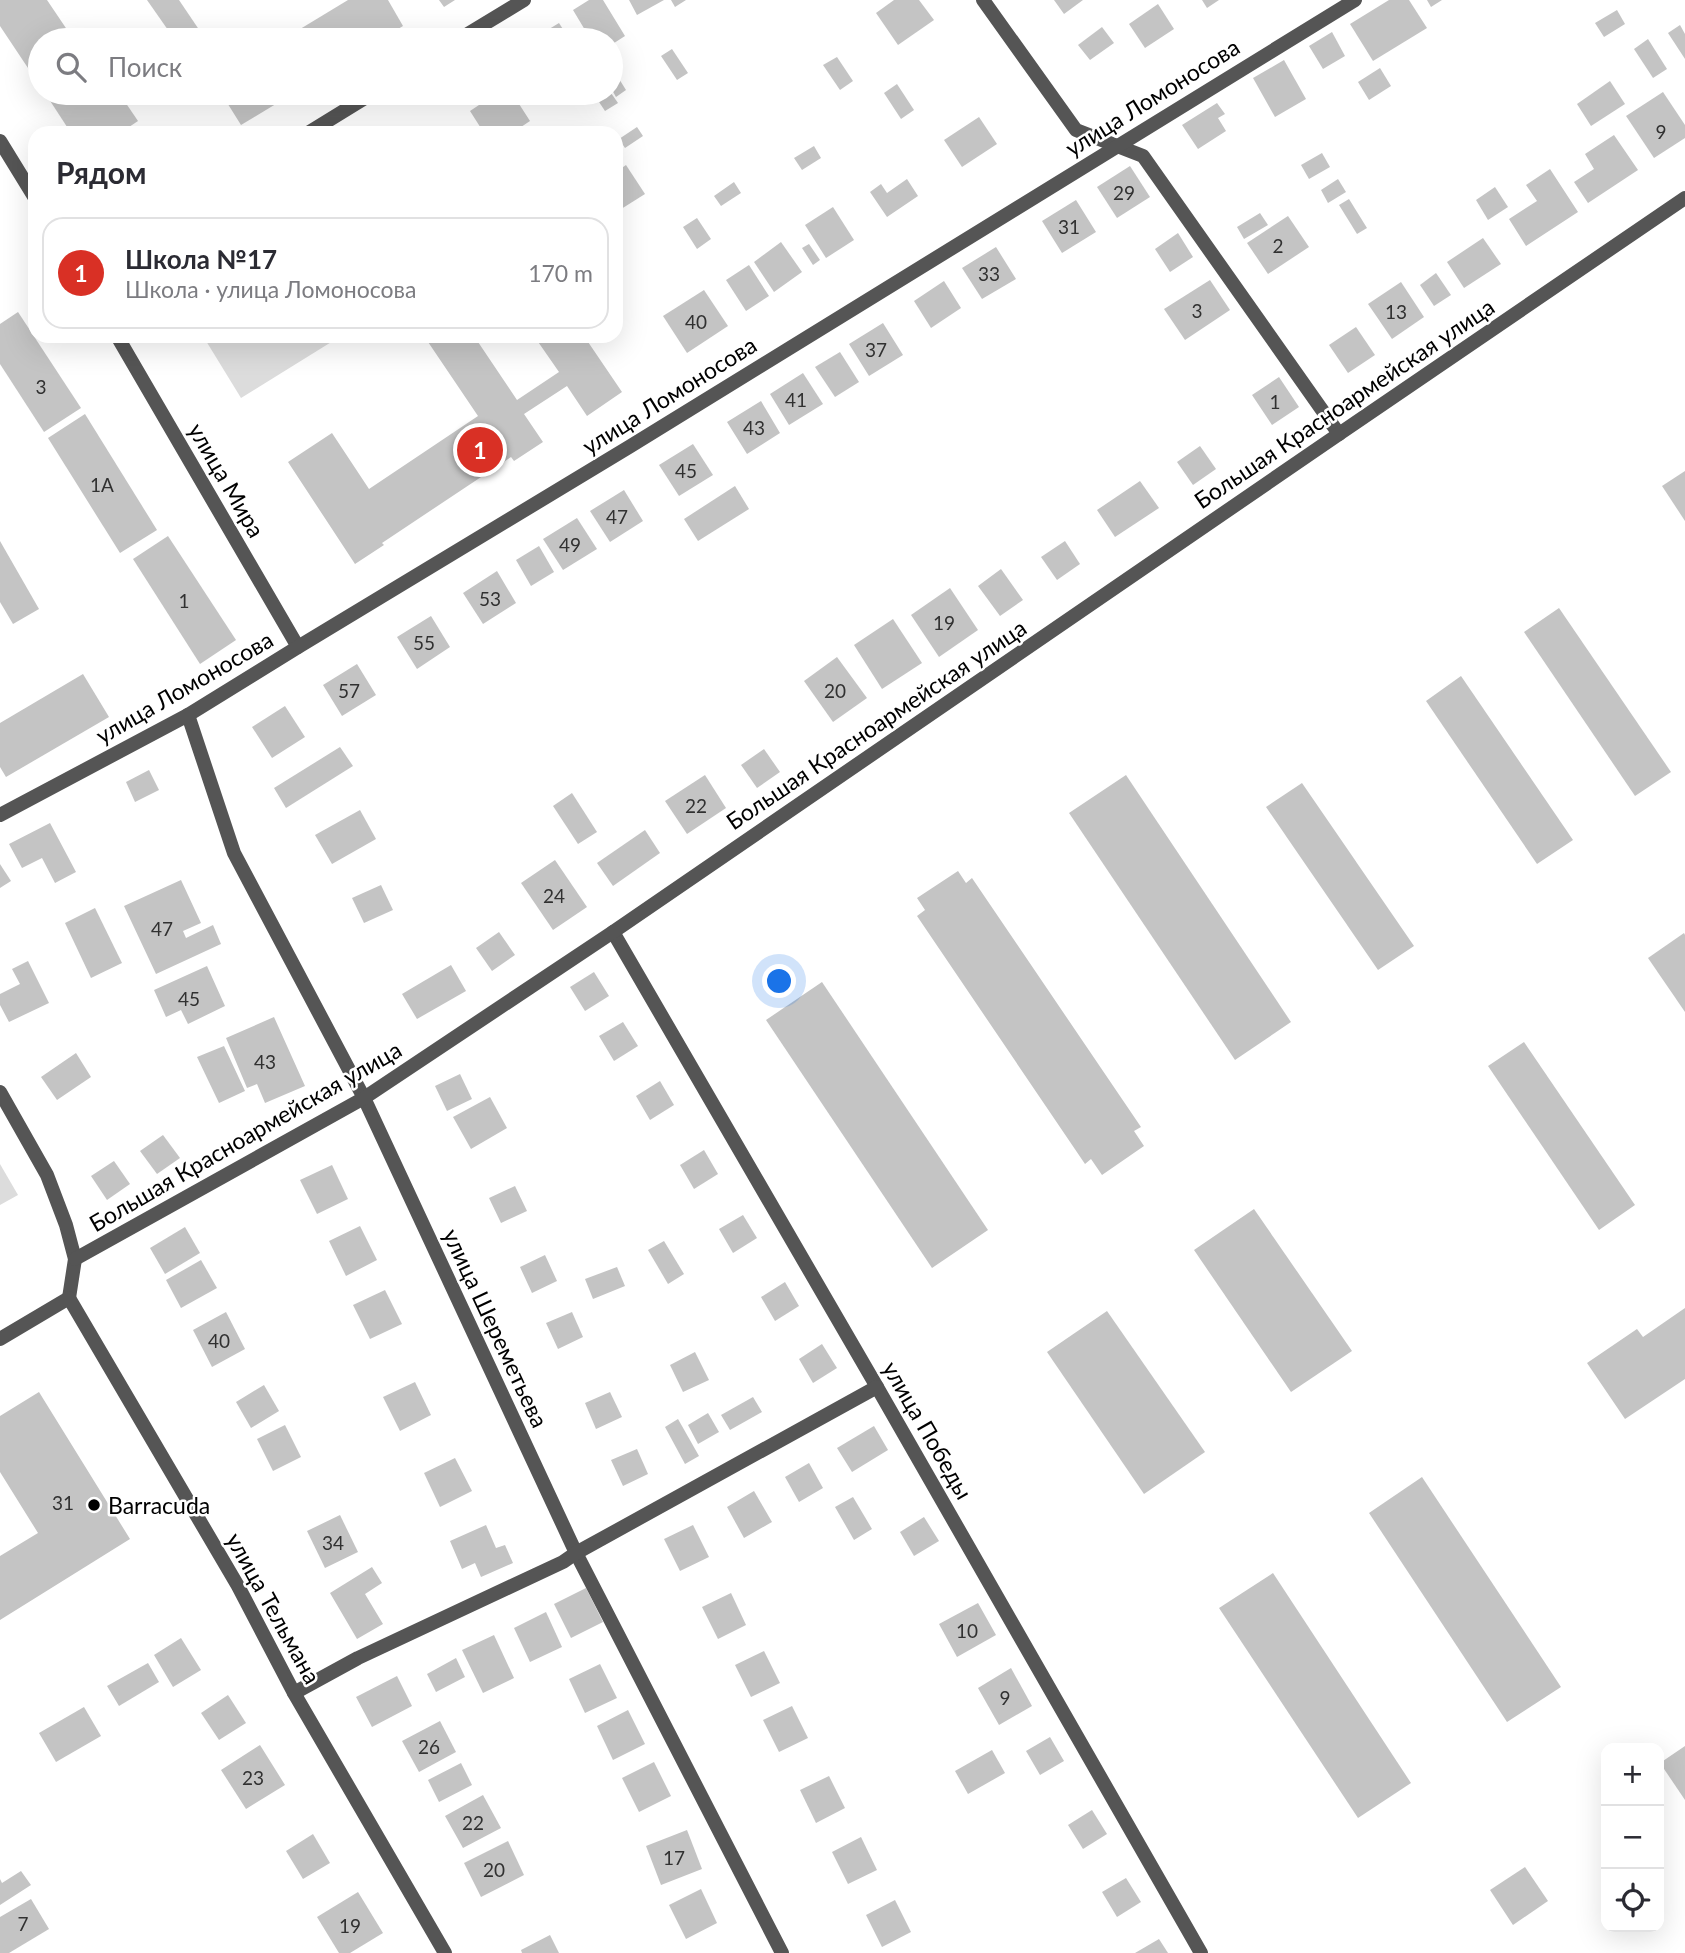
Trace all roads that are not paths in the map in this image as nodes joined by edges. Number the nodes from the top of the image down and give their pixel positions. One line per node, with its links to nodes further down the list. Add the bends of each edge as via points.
1 (524, 0): 4 (street)
2 (983, 0): 8 (street, via 1076,130)
3 (1355, 0): 8 (street, улица Ломоносова)
4 (478, 28)
5 (354, 105): 6 (street)
6 (319, 126)
7 (0, 141): 9 (street)
8 (1117, 145): 12 (street, via 1143,156); 13 (street, улица Ломоносова)
9 (28, 187)
10 (1685, 198): 12 (street, Большая Красноармейская улица)
11 (121, 343): 13 (street, улица Мира)
12 (1339, 434): 16 (street, Большая Красноармейская улица)
13 (298, 647): 14 (street, улица Ломоносова)
14 (188, 715): 15 (street, улица Ломоносова); 18 (street, улица Шереметьева, via 234,853)
15 (0, 815)
16 (613, 932): 18 (street, Большая Красноармейская улица); 22 (street, улица Победы)
17 (0, 1092): 19 (street, via 47,1175)
18 (364, 1098): 19 (street, Большая Красноармейская улица); 23 (street, улица Шереметьева)
19 (75, 1259): 20 (street)
20 (69, 1298): 21 (street); 24 (street, улица Тельмана, via 239,1586)
21 (0, 1339)
22 (877, 1387): 23 (street); 27 (street, улица Победы)
23 (576, 1553): 24 (street); 26 (street, улица Шереметьева)
24 (294, 1693): 25 (street, улица Тельмана)
25 (444, 1953)
26 (782, 1953)
27 (1201, 1953)

